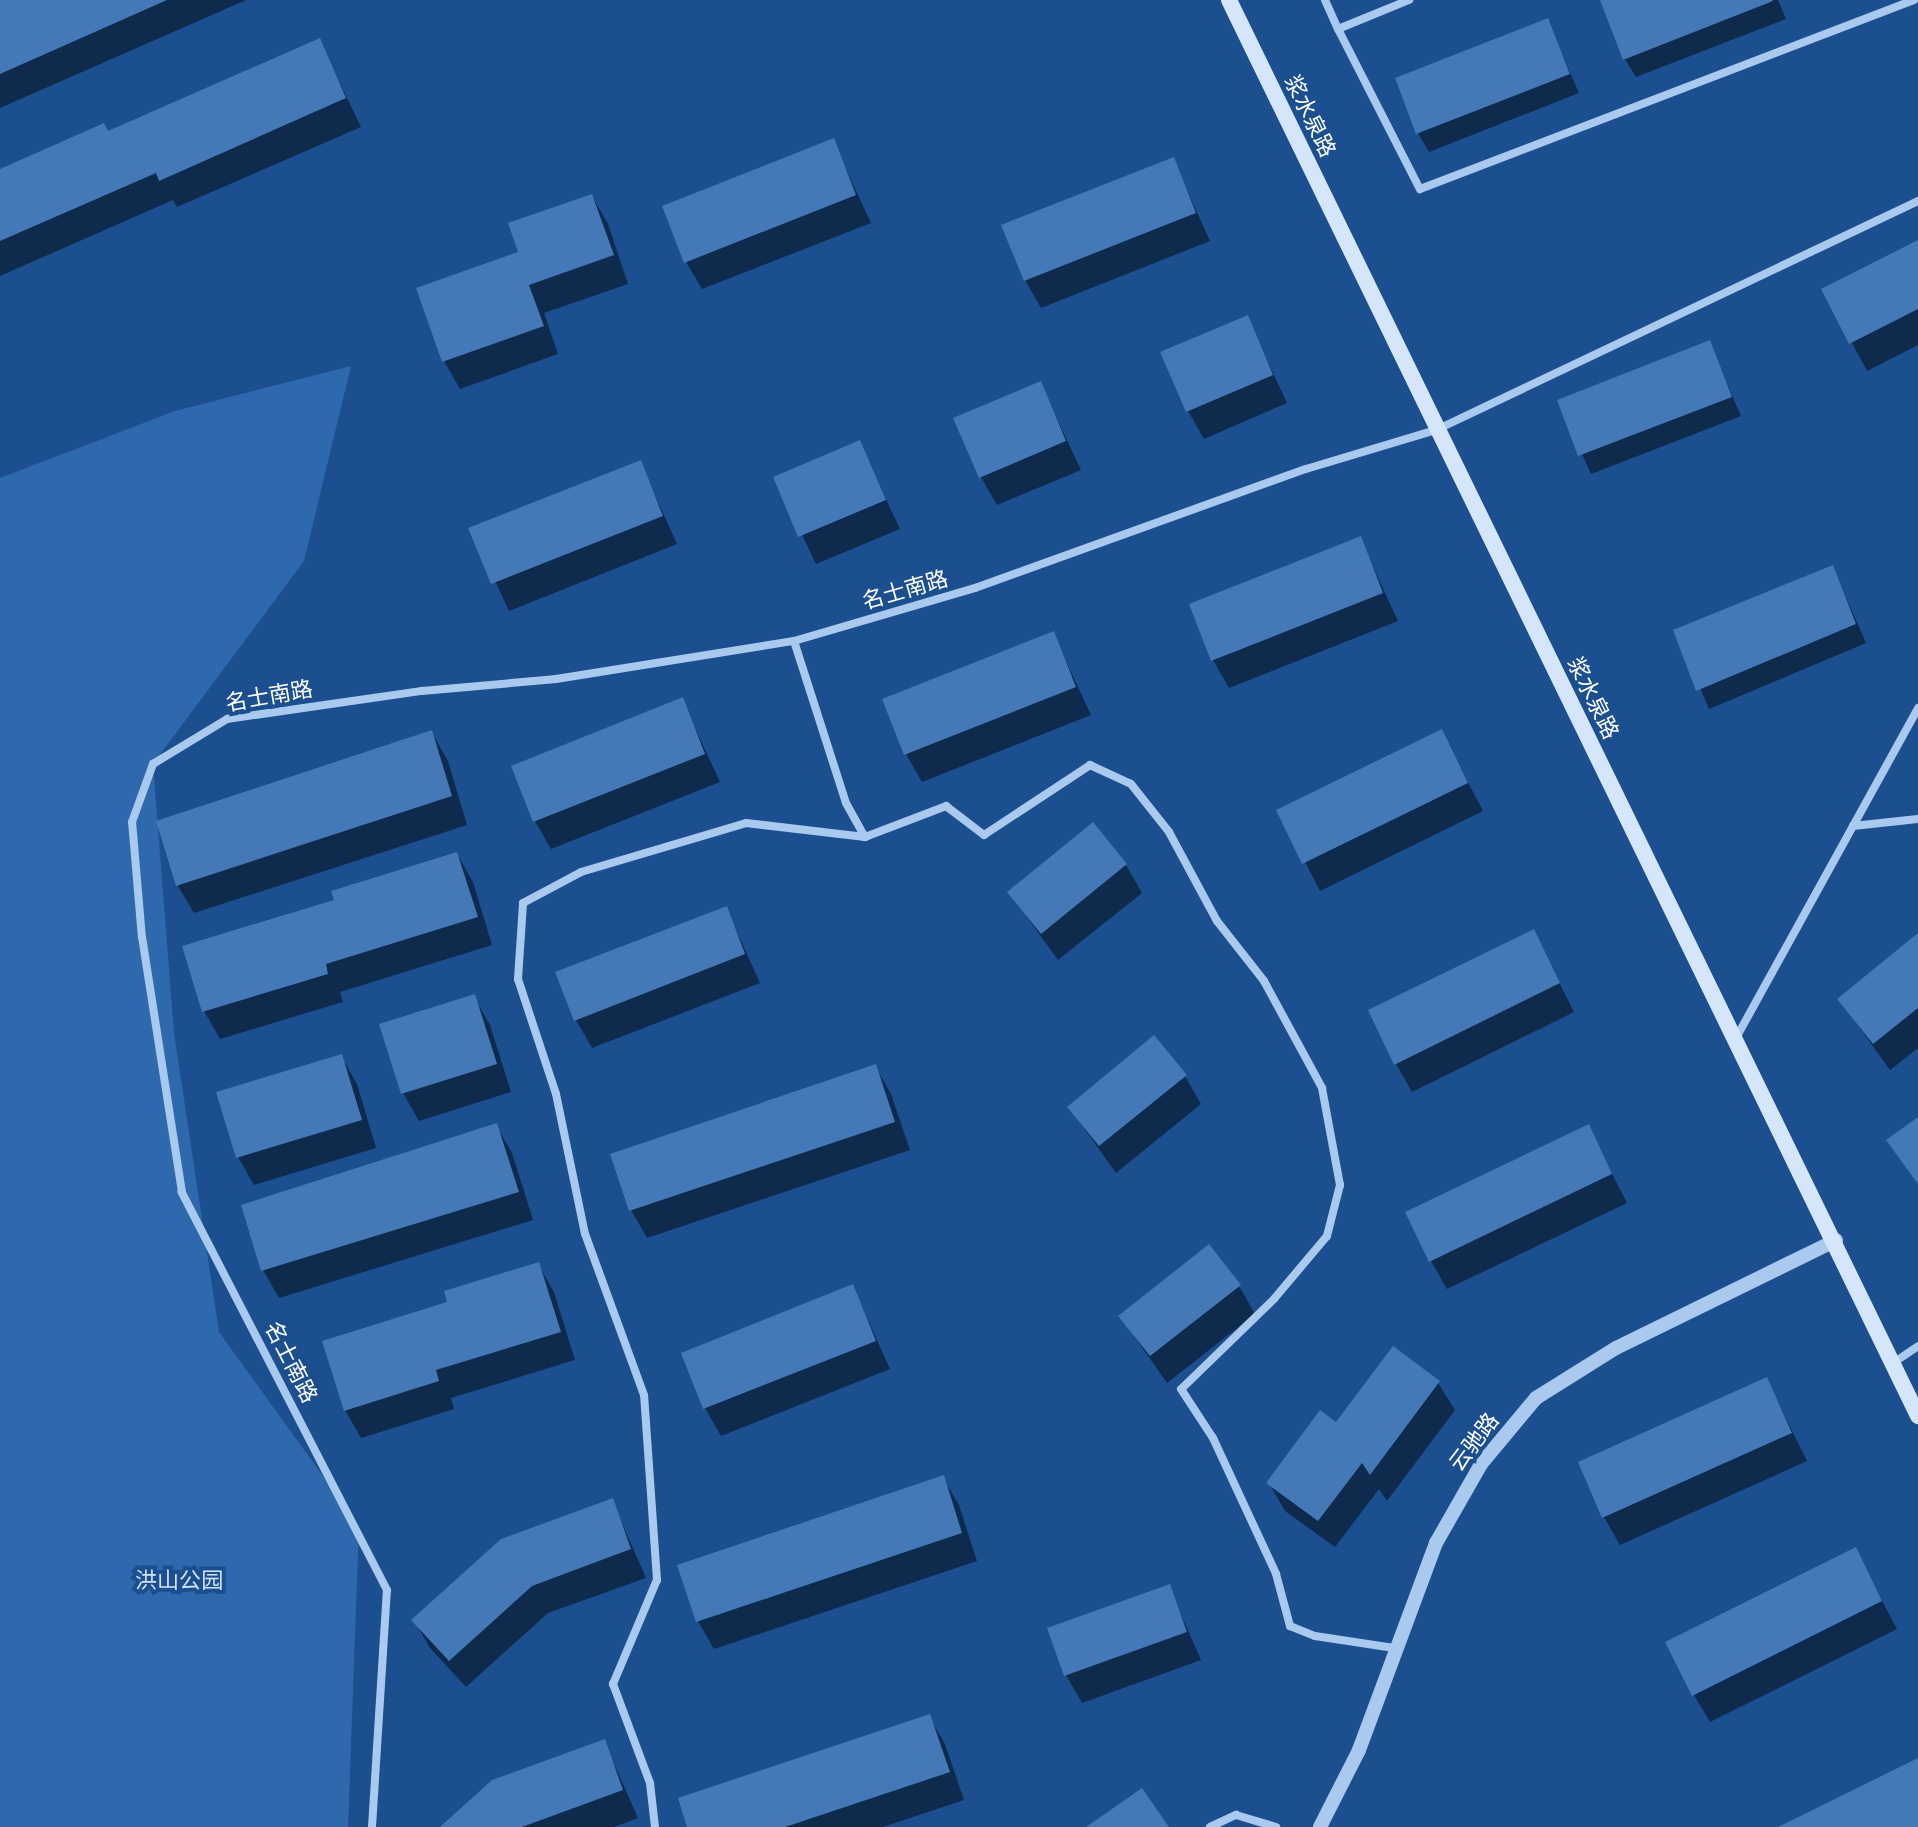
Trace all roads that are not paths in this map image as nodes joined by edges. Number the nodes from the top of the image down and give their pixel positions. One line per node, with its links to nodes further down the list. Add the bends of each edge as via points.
1 (1229, 0): 7 (main road, 浆水泉路)
2 (1325, 0): 5 (street)
3 (1409, 0): 5 (street)
4 (1914, 0): 5 (street, via 1420,189)
5 (1338, 29)
6 (1918, 201): 7 (street, 名士南路)
7 (1436, 430): 8 (street, 名士南路, via 1306,469 975,588); 13 (main road, 浆水泉路)
8 (794, 641): 12 (street, via 846,803); 19 (street, 名士南路, via 556,679 422,691 227,719 153,764 132,822 142,938 182,1192 387,1590)
9 (1918, 708): 11 (street)
10 (1918, 819): 11 (street)
11 (1853, 826): 13 (street)
12 (865, 837): 18 (street, via 946,806 984,835 1090,765 1131,784 1169,832 1217,921 1264,981 1322,1088 1340,1185 1327,1236 1274,1299 1181,1389 1213,1438 1270,1561 1290,1626 1315,1636); 20 (street, via 746,823 581,872 523,903 518,979 556,1094 585,1234 644,1395 657,1580 613,1684 650,1783)
13 (1736, 1038): 14 (main road, 浆水泉路)
14 (1836, 1240): 16 (main road, 浆水泉路); 18 (street, 云驰路, via 1616,1348 1536,1398 1481,1464 1443,1529)
15 (1918, 1346): 16 (street)
16 (1893, 1363): 17 (main road, 浆水泉路)
17 (1918, 1416)
18 (1394, 1648): 23 (street, 云驰路, via 1359,1750)
19 (372, 1827)
20 (655, 1827)
21 (1210, 1827): 22 (street, via 1236,1815)
22 (1276, 1827)
23 (1320, 1827)

